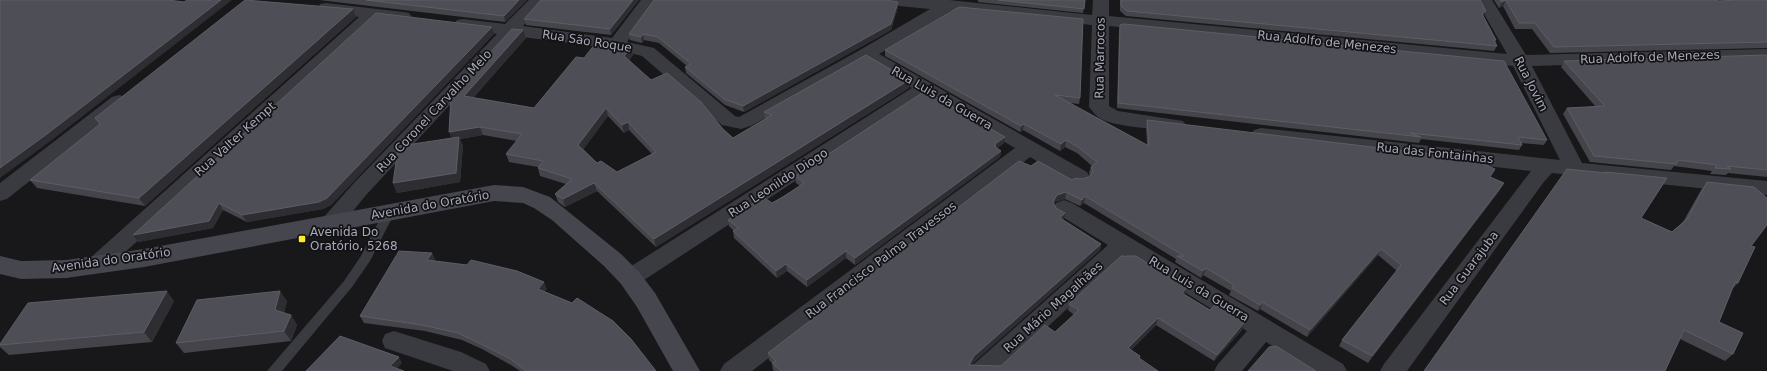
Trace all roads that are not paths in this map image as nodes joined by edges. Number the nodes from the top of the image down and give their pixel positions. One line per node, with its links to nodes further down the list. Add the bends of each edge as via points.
1 (538, 0): 13 (street, Rua Coronel Carvalho Melo)
2 (650, 0): 14 (street)
3 (888, 0): 7 (street, Rua Adolfo de Menezes)
4 (1101, 0): 11 (street, Rua Marrocos)
5 (1484, 0): 17 (street, Rua Jovim)
6 (340, 4): 8 (street); 9 (street)
7 (949, 5): 11 (street, Rua Adolfo de Menezes); 15 (street, Rua São Roque)
8 (311, 6)
9 (373, 13): 10 (street); 32 (street, Rua Valter Kempt)
10 (419, 19)
11 (1100, 20): 17 (street, Rua Adolfo de Menezes); 20 (street, Rua Marrocos, via 1098,100 1099,107 1104,113 1128,119)
12 (449, 22): 13 (street, Rua São Roque)
13 (510, 30): 14 (street, Rua São Roque); 30 (street, Rua Coronel Carvalho Melo)
14 (616, 44): 15 (street, Rua São Roque, via 648,52 729,121 735,123 746,121)
15 (866, 54): 18 (street, Rua Luis da Guerra)
16 (1767, 54): 17 (street, Rua Adolfo de Menezes)
17 (1520, 61): 24 (street, Rua Jovim)
18 (926, 88): 22 (street, Rua Luis da Guerra); 34 (street, Rua Leonildo Diogo)
19 (134, 90): 27 (street)
20 (1192, 126)
21 (1239, 132): 23 (street, Rua das Fontainhas)
22 (1030, 148): 25 (street, Rua Luis da Guerra); 41 (street, Rua Francisco Palma Travessos)
23 (1547, 166): 24 (street, Rua das Fontainhas); 45 (street, Rua Guarajuba)
24 (1575, 169): 26 (street, Rua das Fontainhas)
25 (1080, 177)
26 (1767, 188)
27 (0, 194)
28 (1064, 208): 31 (street, Rua Luis da Guerra)
29 (389, 212): 30 (main road, Avenida do Oratório); 34 (main road, Avenida do Oratório, via 494,193 517,193 550,206); 38 (lane, via 366,258 348,284)
30 (331, 223): 32 (main road, Avenida do Oratório)
31 (1124, 243): 35 (street, Rua Luis da Guerra); 42 (street, Rua Mário Magalhães)
32 (97, 265): 33 (main road, Avenida do Oratório, via 21,270)
33 (1, 267)
34 (630, 278): 40 (main road, Avenida do Oratório)
35 (1264, 328): 43 (street); 44 (street, Rua Luis da Guerra)
36 (394, 341): 37 (street)
37 (447, 365): 39 (street)
38 (274, 371)
39 (477, 371)
40 (688, 371)
41 (733, 371)
42 (983, 371)
43 (1227, 371)
44 (1334, 371)
45 (1393, 371)

